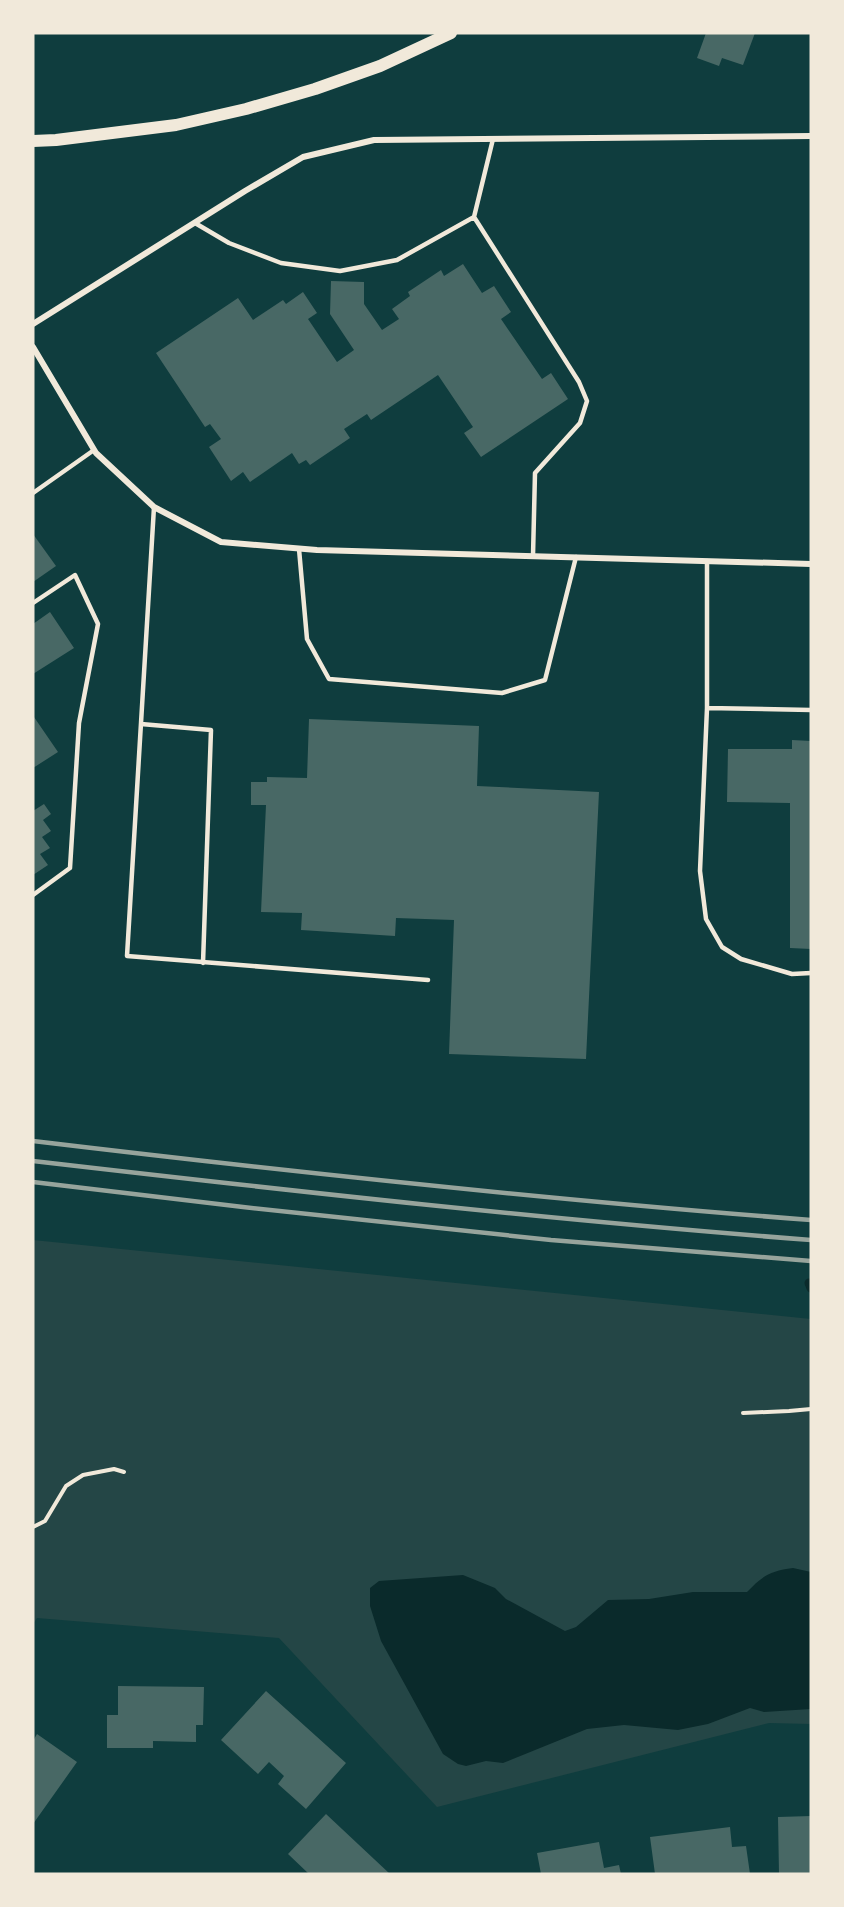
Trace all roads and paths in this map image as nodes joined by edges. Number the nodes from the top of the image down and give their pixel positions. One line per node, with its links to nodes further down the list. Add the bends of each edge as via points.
1 (451, 33): 4 (main road, via 380,66 246,109 176,125)
2 (811, 136): 3 (street)
3 (493, 139): 5 (lane); 6 (street, via 374,140 303,158)
4 (33, 141)
5 (474, 217): 6 (lane, via 397,260 340,271 281,262 229,243); 13 (lane, via 579,382 587,401 580,423 534,473)
6 (195, 223): 7 (street)
7 (33, 324)
8 (33, 347): 9 (street)
9 (93, 450): 10 (lane); 11 (street)
10 (33, 493)
11 (154, 507): 12 (street, via 221,542); 20 (lane)
12 (298, 549): 13 (street); 14 (lane, via 307,639 329,679 502,693 544,680)
13 (533, 556): 14 (street)
14 (576, 557): 15 (street)
15 (707, 561): 16 (street); 18 (lane)
16 (811, 564)
17 (33, 603): 21 (lane, via 75,575 98,624 80,723 70,868)
18 (707, 708): 19 (lane); 23 (lane, via 700,871 706,919 722,947 741,958 792,974)
19 (811, 710)
20 (141, 724): 22 (lane, via 211,730); 22 (lane, via 127,956)
21 (33, 895)
22 (203, 963): 24 (lane)
23 (811, 973)
24 (428, 980)
25 (811, 1408): 26 (path)
26 (743, 1413)
27 (124, 1472): 28 (path, via 114,1469 83,1475 66,1486 45,1521)
28 (33, 1527)

